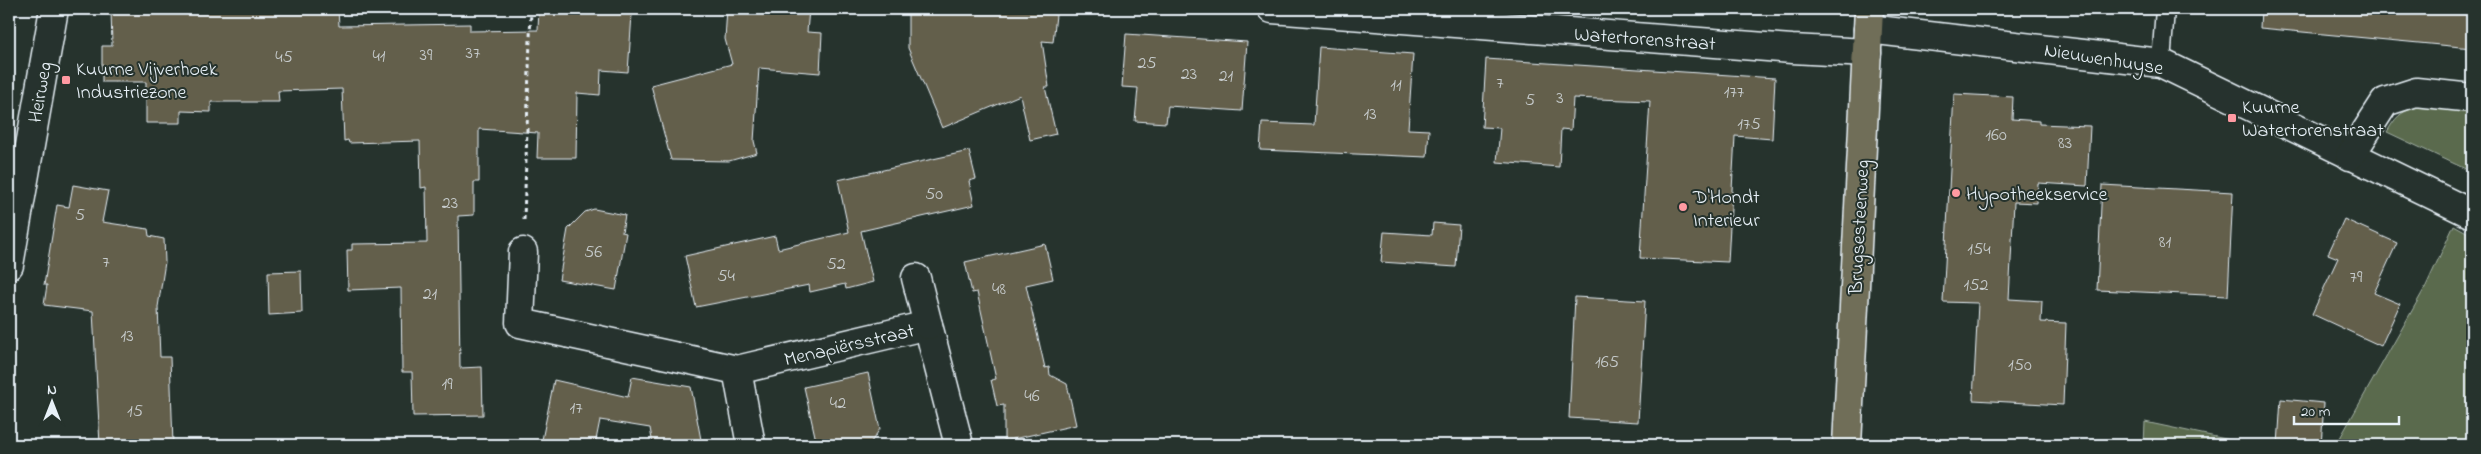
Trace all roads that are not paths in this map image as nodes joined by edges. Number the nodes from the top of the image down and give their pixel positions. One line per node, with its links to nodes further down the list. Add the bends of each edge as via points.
1 (54, 9): 11 (street, Heirweg)
2 (1272, 9): 4 (street, Watertorenstraat)
3 (2165, 9): 6 (lane)
4 (1492, 17): 5 (street, Watertorenstraat, via 1792,49)
5 (1868, 30): 6 (street, Nieuwenhuyse); 17 (main road, Brugsesteenweg)
6 (2161, 63): 8 (street, Nieuwenhuyse)
7 (2472, 98): 8 (street, via 2416,92 2385,102)
8 (2350, 156): 9 (street, Nieuwenhuyse)
9 (2472, 214)
10 (523, 252): 14 (street, Menapiërsstraat, via 520,323)
11 (9, 264)
12 (916, 278): 13 (street)
13 (928, 326): 14 (street, Menapiërsstraat); 16 (street, Menapiërsstraat)
14 (737, 370): 15 (street)
15 (751, 445)
16 (959, 445)
17 (1847, 445)

